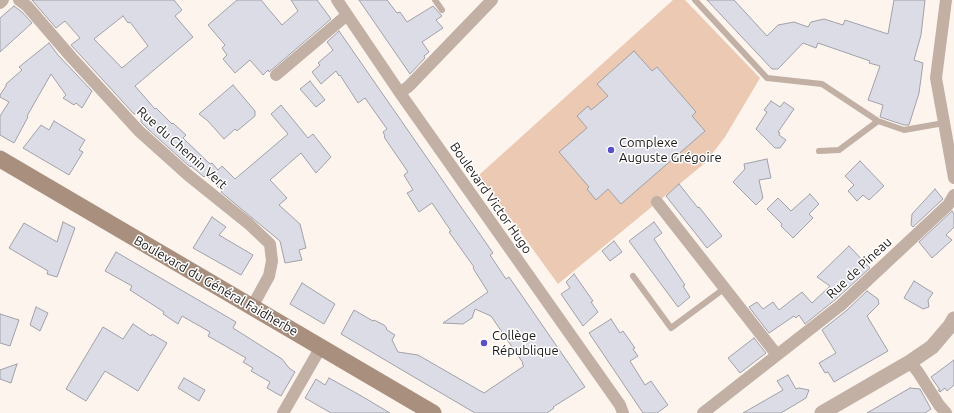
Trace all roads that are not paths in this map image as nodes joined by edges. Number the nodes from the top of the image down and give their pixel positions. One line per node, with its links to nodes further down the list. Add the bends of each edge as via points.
1 (3, 0): 8 (street)
2 (19, 0): 22 (street, Rue du Chemin Vert, via 139,132 270,244 272,261 269,276)
3 (337, 0): 10 (street, Boulevard Victor Hugo)
4 (436, 0): 9 (lane)
5 (492, 0): 12 (street)
6 (694, 0): 13 (lane, via 767,78 822,84)
7 (946, 0): 14 (street, via 936,78)
8 (0, 3)
9 (442, 10)
10 (347, 15): 11 (street); 12 (street, Boulevard Victor Hugo)
11 (276, 75)
12 (400, 93): 29 (street, Boulevard Victor Hugo, via 615,399)
13 (878, 121): 14 (lane, via 904,130); 15 (lane, via 840,150)
14 (944, 123): 17 (street)
15 (819, 151)
16 (0, 159): 22 (main road, Boulevard du Général Faidherbe)
17 (954, 178)
18 (954, 195): 25 (street, Rue de Pineau, via 948,204 841,305)
19 (657, 202): 21 (street)
20 (633, 276): 21 (lane, via 671,328)
21 (725, 288): 25 (street)
22 (252, 307): 24 (main road, Boulevard du Général Faidherbe)
23 (954, 319): 26 (street, via 932,347)
24 (321, 347): 27 (street); 28 (main road, Boulevard du Général Faidherbe)
25 (777, 356): 30 (street, Rue de Pineau)
26 (910, 362): 31 (street); 32 (street)
27 (283, 413)
28 (433, 413)
29 (622, 413)
30 (703, 413)
31 (822, 413)
32 (946, 413)

